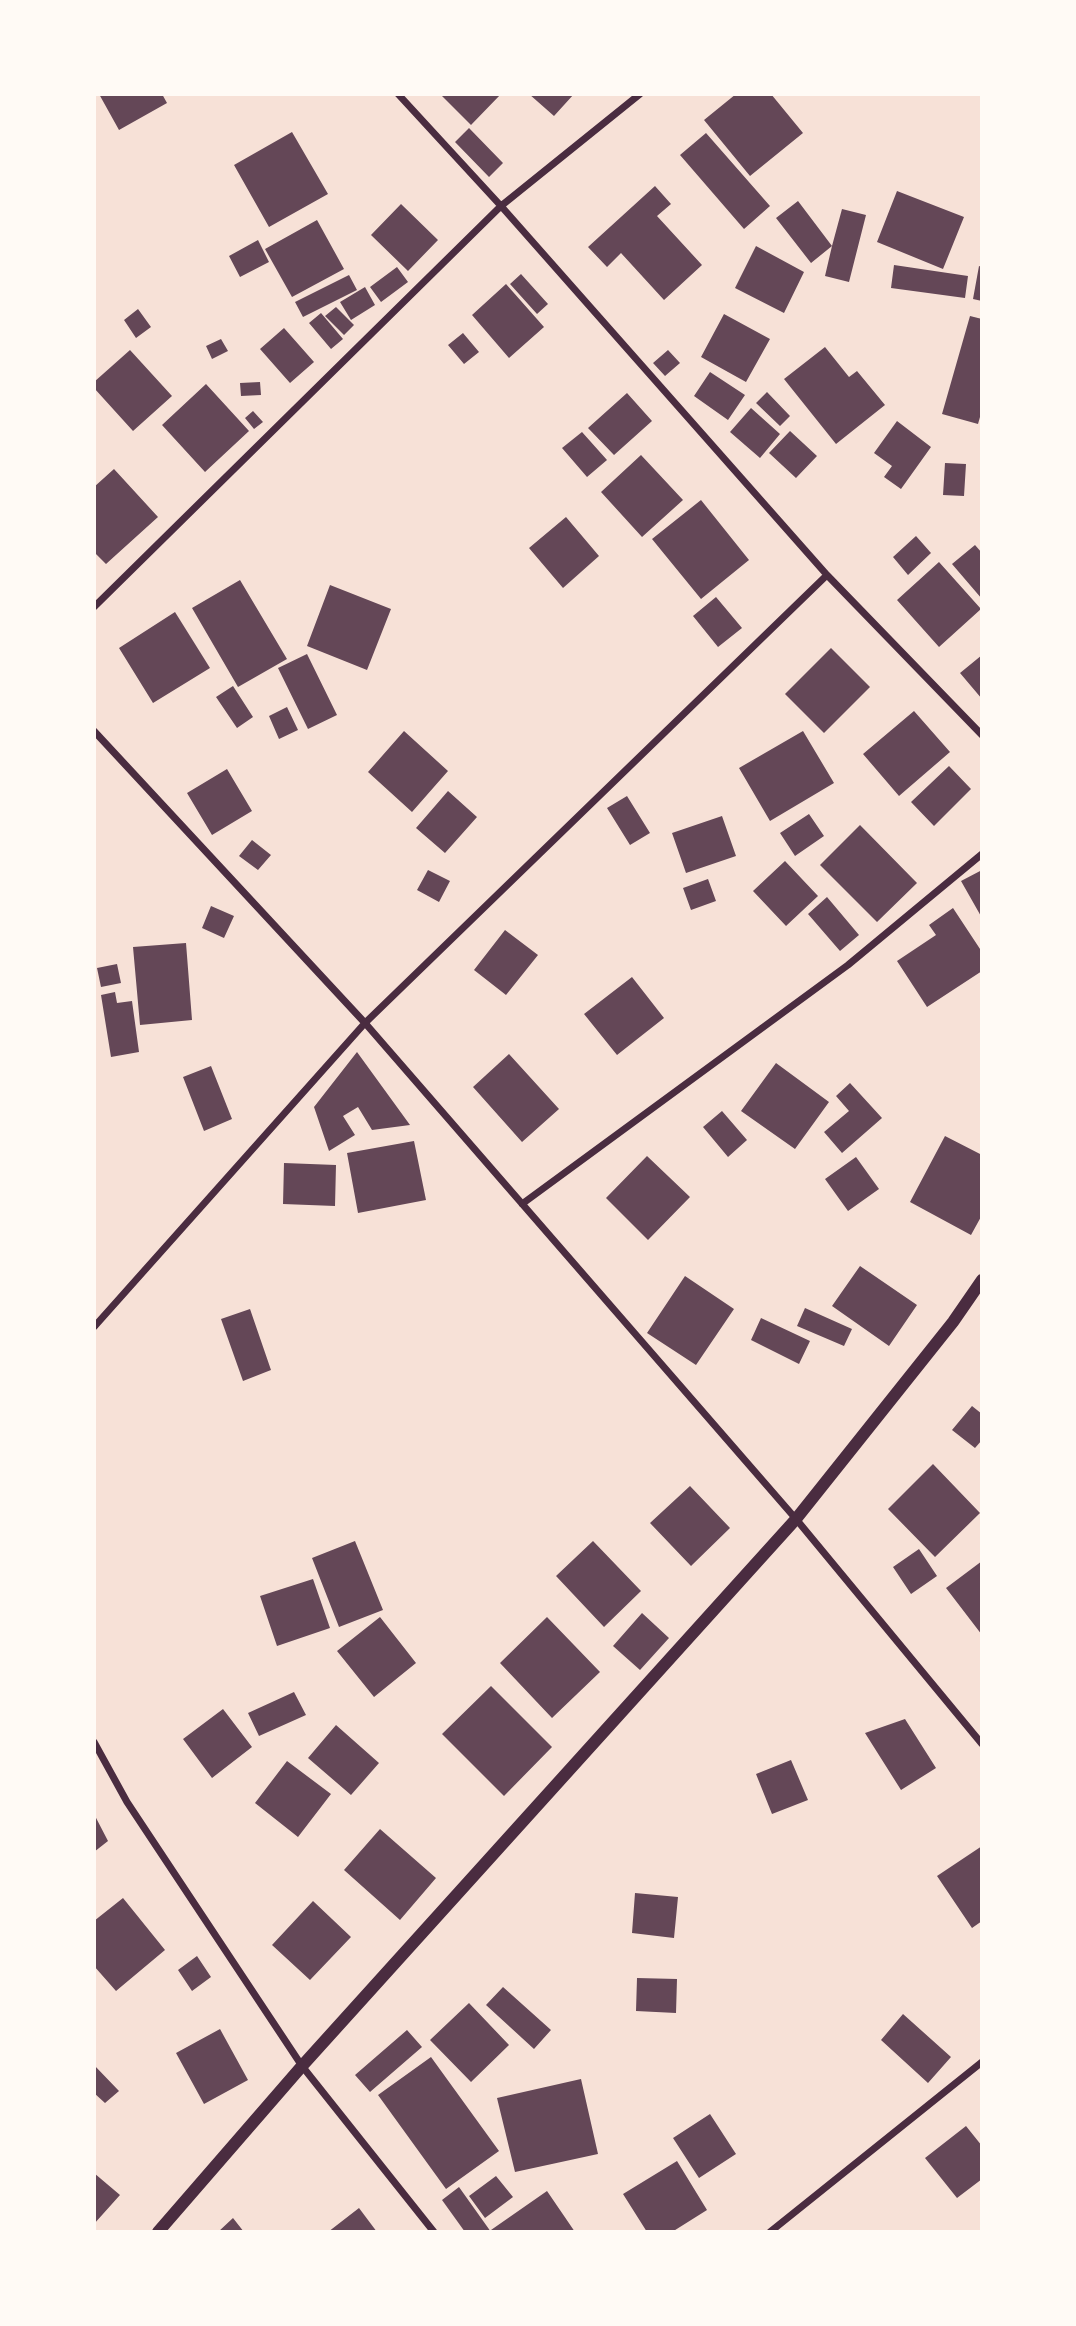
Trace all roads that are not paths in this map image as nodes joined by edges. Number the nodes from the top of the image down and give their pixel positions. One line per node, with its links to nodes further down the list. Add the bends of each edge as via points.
1 (398, 94): 3 (street)
2 (640, 94): 3 (street)
3 (501, 206): 4 (street); 5 (street)
4 (827, 575): 7 (street); 9 (street)
5 (94, 607)
6 (94, 731): 9 (street)
7 (982, 735)
8 (982, 854): 10 (street, via 848,965)
9 (365, 1023): 10 (street); 12 (street)
10 (522, 1204): 13 (street)
11 (982, 1280): 13 (street)
12 (94, 1327)
13 (796, 1519): 15 (street); 17 (street)
14 (94, 1742): 17 (street, via 127,1802)
15 (982, 1744)
16 (982, 2062): 20 (street)
17 (302, 2066): 18 (street); 19 (street)
18 (159, 2231)
19 (434, 2231)
20 (770, 2231)

